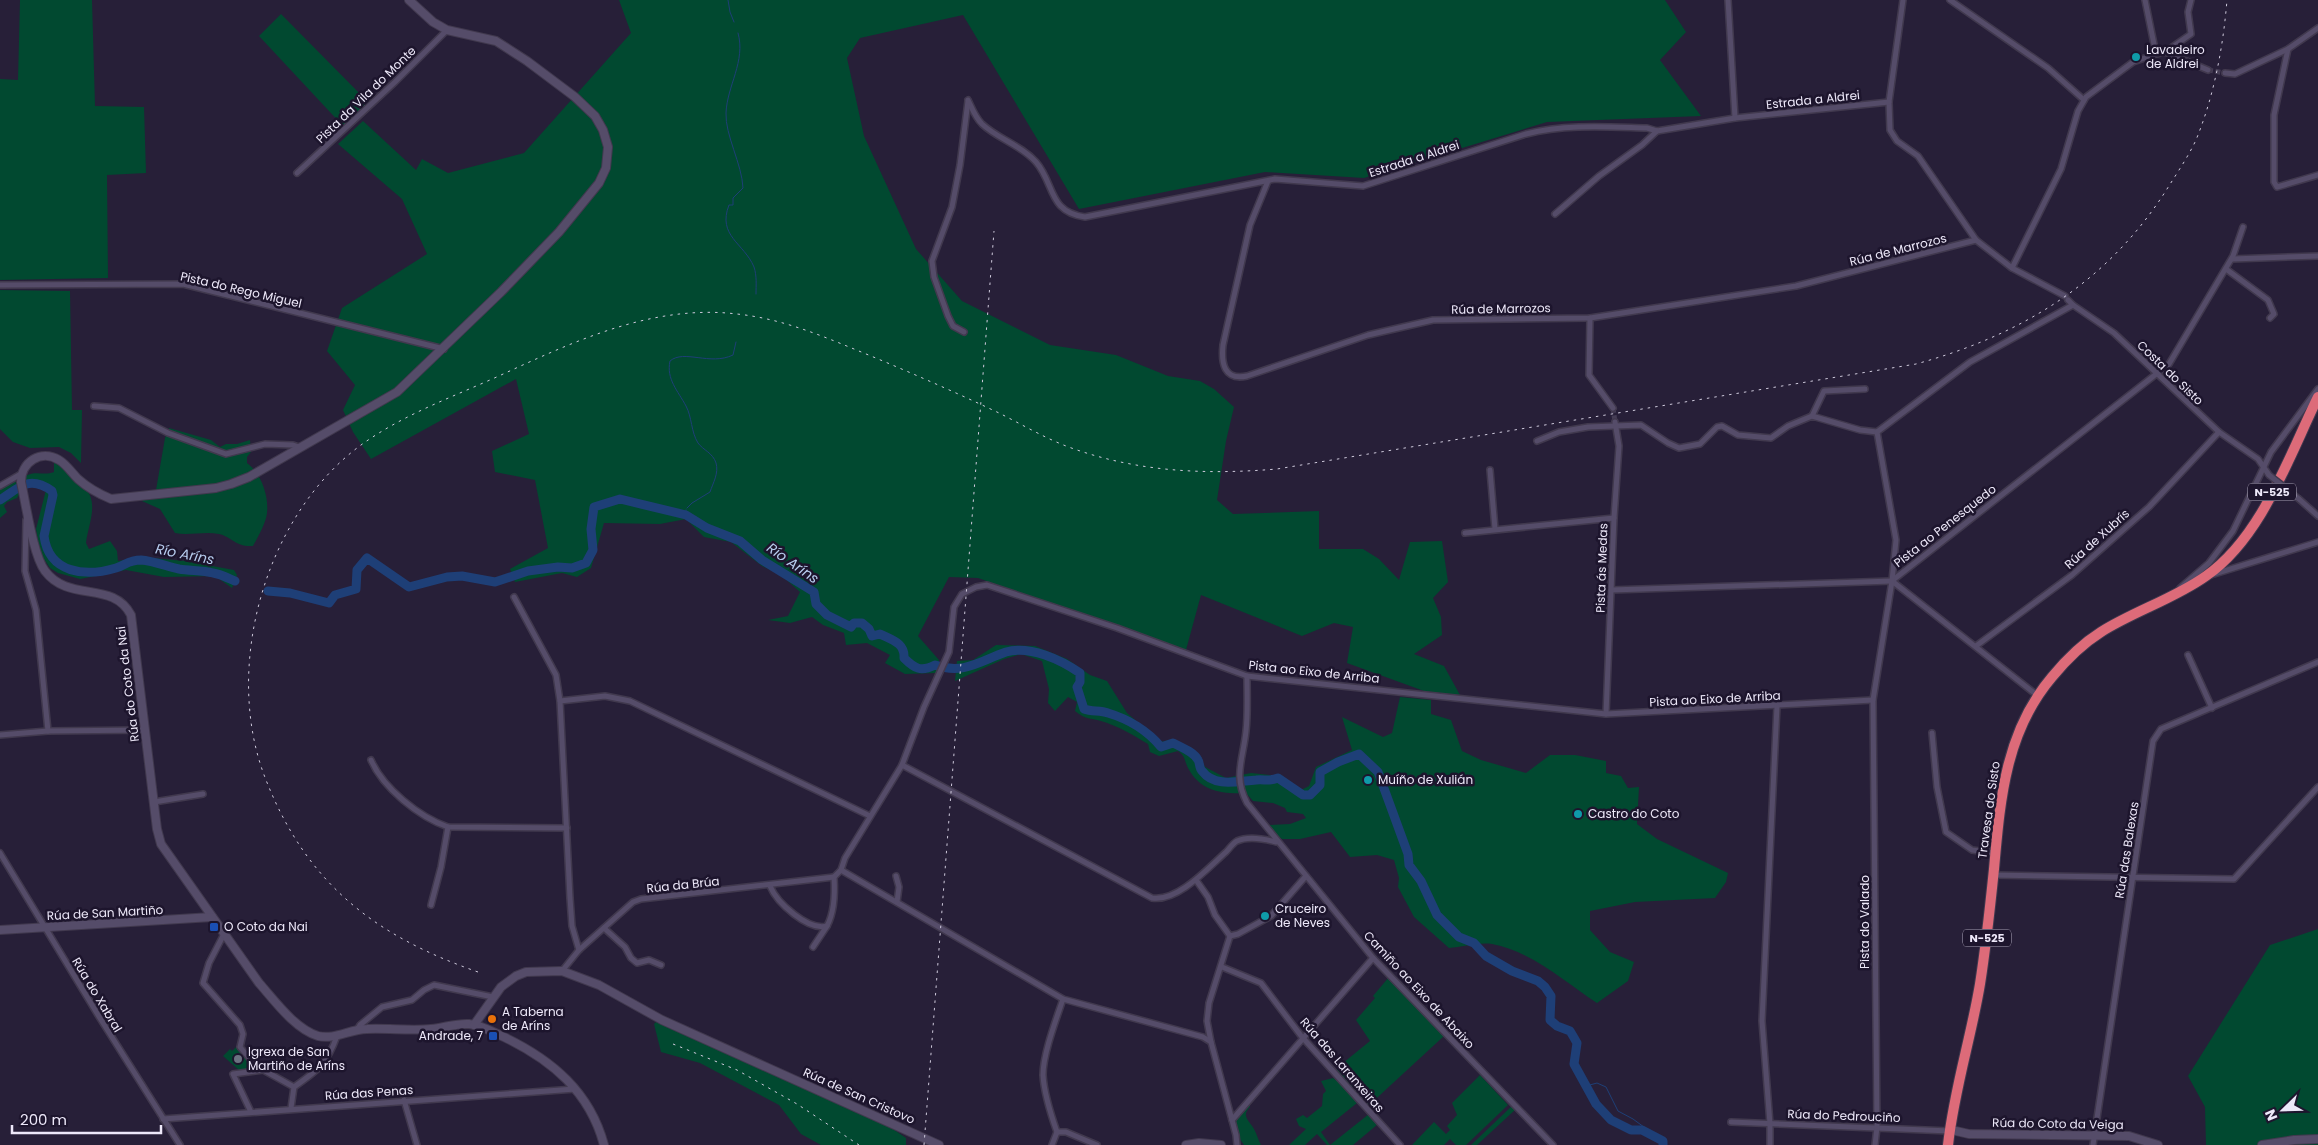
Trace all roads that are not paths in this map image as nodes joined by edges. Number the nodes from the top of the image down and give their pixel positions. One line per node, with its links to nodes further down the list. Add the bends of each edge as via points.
1 (409, 0): 8 (street)
2 (1728, 0): 16 (street)
3 (1903, 0): 15 (street, Costa do Sisto)
4 (1950, 0): 14 (street, via 2048,68)
5 (2145, 0): 11 (street)
6 (2191, 0): 10 (street, via 2188,12 2191,34)
7 (2318, 28): 9 (street)
8 (446, 30): 18 (street, Pista da Vila do Monte); 33 (street, via 496,41 527,61 595,116 608,147 606,168 599,184 559,232)
9 (2288, 50): 13 (street, via 2235,74); 19 (street, via 2274,115 2274,182 2277,187)
10 (2165, 52): 11 (street); 12 (street)
11 (2156, 54): 14 (street, via 2133,62)
12 (2208, 70)
13 (2225, 73)
14 (2084, 100): 26 (street, via 2061,169)
15 (1889, 102): 16 (street, Estrada a Aldrei); 23 (street, Costa do Sisto, via 1890,130 1897,141 1918,156)
16 (1735, 118): 17 (street, Estrada a Aldrei)
17 (1657, 131): 20 (street, Estrada a Aldrei, via 1647,128 1574,127 1537,132 1363,186 1283,179); 21 (street)
18 (297, 173)
19 (2318, 175)
20 (1268, 181): 30 (street, Rúa de Marrozos, via 1250,225 1223,345 1222,364 1233,376 1247,376 1368,335 1433,320); 32 (street, Estrada a Aldrei, via 1104,215 1076,215 1055,200 1035,160 985,126 968,100 952,208 932,261 948,316 953,326)
21 (1555, 214)
22 (2243, 227): 25 (street, Pista ao Penesquedo)
23 (1976, 240): 26 (street, Costa do Sisto); 30 (street, Rúa de Marrozos, via 1796,286)
24 (2318, 256): 25 (street)
25 (2232, 259): 27 (street, Pista ao Penesquedo)
26 (2012, 268): 29 (street, Costa do Sisto)
27 (2226, 269): 31 (street, via 2268,300 2274,314); 34 (street, Pista ao Penesquedo, via 2169,364)
28 (0, 285): 33 (street, Pista do Rego Miguel, via 183,284)
29 (2073, 305): 34 (street, Costa do Sisto, via 2114,333); 42 (street, via 1970,362)
30 (1590, 318): 39 (street, via 1589,375)
31 (2270, 318)
32 (964, 332)
33 (444, 349): 45 (street, via 398,392)
34 (2158, 374): 43 (street, Costa do Sisto); 59 (street, Pista ao Penesquedo)
35 (1865, 389): 40 (street, via 1824,391)
36 (2318, 389): 46 (street)
37 (2318, 397): 58 (highway, Travesa do Sisto / N-525, via 2260,516 2238,546)
38 (94, 406): 45 (street, via 120,408 168,433 226,454 265,444)
39 (1613, 408)
40 (1812, 416): 41 (street, via 1788,426 1772,438 1738,434 1722,426 1700,444 1679,448 1641,425); 42 (street)
41 (1616, 424): 44 (street, via 1559,432); 54 (street, Pista ás Medas, via 1619,446)
42 (1877, 432): 59 (street, Pista do Valado, via 1896,540)
43 (2219, 432): 47 (street, Costa do Sisto); 63 (street, Rúa de Xubrís, via 2149,507 2072,575)
44 (1538, 441)
45 (300, 447): 50 (street, via 231,484 129,498 111,499 95,492 50,456 32,459 25,464)
46 (2271, 452): 47 (street); 48 (street)
47 (2253, 455): 48 (street, Costa do Sisto)
48 (2263, 468): 53 (street, Costa do Sisto, bridge); 61 (street, via 2233,531 2209,563)
49 (1490, 470): 55 (street)
50 (21, 478): 51 (street); 52 (street, Rúa do Coto da Nai)
51 (0, 486)
52 (27, 509): 73 (street, Rúa do Coto da Nai, via 38,559 45,571 68,589 111,596 126,606 131,615); 74 (street, via 25,571 36,610)
53 (2318, 516)
54 (1614, 518): 55 (street); 60 (street, Pista ás Medas)
55 (1495, 529): 56 (street)
56 (1465, 533)
57 (2318, 542): 58 (street, Travesa do Sisto)
58 (2208, 575): 61 (highway, Travesa do Sisto / N-525)
59 (1892, 581): 60 (street); 63 (street, Pista ao Penesquedo); 68 (street, Pista do Valado)
60 (1611, 590): 72 (street, Pista ás Medas)
61 (2173, 595): 67 (highway, Travesa do Sisto / N-525, via 2092,638 2066,661)
62 (514, 597): 69 (street, via 556,675)
63 (1976, 646): 67 (street, Pista ao Penesquedo)
64 (2188, 655): 71 (street)
65 (2318, 662): 71 (street, Rúa das Balexas)
66 (1247, 676): 72 (street, Pista ao Eixo de Arriba); 78 (street, Pista ao Eixo de Arriba, via 987,585 962,594 954,606 949,652); 85 (street, Camiño ao Eixo de Abaixo, via 1246,732 1239,779 1244,796)
67 (2038, 696): 86 (highway, Travesa do Sisto / N-525, via 2022,723 2010,756)
68 (1874, 700): 70 (street, Pista ao Eixo de Arriba); 128 (street, Pista do Valado)
69 (560, 701): 82 (street, via 605,696 630,702); 84 (street)
70 (1777, 706): 72 (street, Pista ao Eixo de Arriba); 127 (street, via 1762,1020)
71 (2212, 708): 93 (street, Rúa das Balexas, via 2161,730 2153,741)
72 (1606, 714)
73 (144, 730): 74 (street); 81 (street, Rúa do Coto da Nai)
74 (48, 731): 76 (street)
75 (1932, 733): 86 (street, via 1937,787 1946,832 1972,850)
76 (0, 735)
77 (371, 760): 83 (street, via 384,784 425,816)
78 (902, 765): 82 (street, Pista ao Eixo de Arriba); 94 (street, via 1152,898 1169,896)
79 (2318, 787): 93 (street, via 2234,879)
80 (202, 794): 81 (street)
81 (154, 802): 98 (street, Rúa do Coto da Nai, via 161,844)
82 (870, 816): 88 (street, Pista ao Eixo de Arriba)
83 (448, 827): 84 (street); 97 (street)
84 (567, 828): 106 (street, via 572,926)
85 (1276, 842): 91 (street, Camiño ao Eixo de Abaixo); 94 (street, via 1237,841)
86 (1995, 852): 89 (highway, Travesa do Sisto / N-525)
87 (0, 853): 100 (street, Rúa do Xabral)
88 (841, 870): 92 (street, Pista ao Eixo de Arriba); 96 (street)
89 (1993, 875): 93 (street); 129 (highway, Travesa do Sisto / N-525, via 1972,1045)
90 (896, 876): 96 (street, via 899,887)
91 (1306, 876): 104 (street, via 1271,916); 107 (street, Camiño ao Eixo de Abaixo)
92 (834, 877): 95 (street, Rúa da Brúa); 99 (street, via 835,889)
93 (2133, 877): 131 (street, Rúa das Balexas)
94 (1196, 880): 104 (street)
95 (770, 886): 99 (street, via 803,921 822,928); 101 (street, Rúa da Brúa, via 640,899 624,908)
96 (897, 902): 112 (street)
97 (430, 905)
98 (212, 917): 100 (street, Rúa de San Martiño); 103 (street, Rúa do Coto da Nai)
99 (827, 926): 105 (street)
100 (44, 928): 102 (street, Rúa de San Martiño); 124 (street, Rúa do Xabral)
101 (604, 928): 106 (street, Rúa da Brúa); 108 (street, via 637,963 649,960)
102 (0, 930)
103 (224, 934): 115 (street, Rúa do Coto da Nai, via 272,999 310,1032 324,1037); 118 (street, via 209,963 204,983 240,1025 243,1034 240,1047)
104 (1230, 936): 109 (street)
105 (814, 947)
106 (578, 950): 110 (street, Rúa da Brúa)
107 (1373, 958): 116 (street); 143 (street, Camiño ao Eixo de Abaixo)
108 (661, 965)
109 (1222, 968): 116 (street, Rúa das Laranxeiras, via 1261,982); 117 (street, via 1207,1021)
110 (562, 971): 111 (street, via 526,972 501,987); 136 (street, Rúa de San Cristovo, via 599,985 662,1020)
111 (493, 997): 113 (street); 114 (street, via 434,985 412,1000 382,1008)
112 (1063, 999): 117 (street, via 1203,1037); 130 (street, via 1043,1074)
113 (474, 1025): 114 (street, via 429,1030); 120 (street, via 527,1049 562,1074)
114 (357, 1030): 115 (street)
115 (337, 1036): 119 (street, via 326,1060)
116 (1302, 1037): 125 (street); 142 (street, Rúa das Laranxeiras)
117 (1211, 1042): 125 (street)
118 (263, 1070): 119 (street); 123 (street, via 233,1074)
119 (294, 1087): 122 (street)
120 (576, 1089): 121 (street, Rúa das Penas); 135 (street, via 595,1119)
121 (404, 1100): 122 (street, Rúa das Penas); 134 (street)
122 (291, 1108): 123 (street, Rúa das Penas)
123 (251, 1112): 124 (street, Rúa das Penas)
124 (163, 1119): 133 (street, Rúa do Xabral)
125 (1232, 1120): 141 (street)
126 (1731, 1122): 127 (street, Rúa do Pedrouciño)
127 (1770, 1124): 128 (street, Rúa do Pedrouciño); 144 (street)
128 (1877, 1127): 129 (street, Rúa do Pedrouciño); 145 (street, Pista do Valado)
129 (1953, 1131): 131 (street, Rúa do Coto da Veiga, via 1969,1134); 146 (highway, Travesa do Sisto / N-525); 147 (highway, Travesa do Sisto / N-525)
130 (1057, 1132): 137 (street); 138 (street, via 1066,1132)
131 (2094, 1134): 148 (street, Rúa das Balexas); 149 (street, Rúa do Coto da Veiga, via 2129,1136)
132 (2318, 1139): 150 (street)
133 (180, 1145)
134 (417, 1145)
135 (604, 1145)
136 (939, 1145)
137 (1052, 1145)
138 (1097, 1145)
139 (1186, 1145): 140 (street)
140 (1221, 1145)
141 (1237, 1145)
142 (1400, 1145)
143 (1553, 1145)
144 (1770, 1145)
145 (1875, 1145)
146 (1948, 1145)
147 (1954, 1145)
148 (2093, 1145)
149 (2158, 1145)
150 (2262, 1145)

